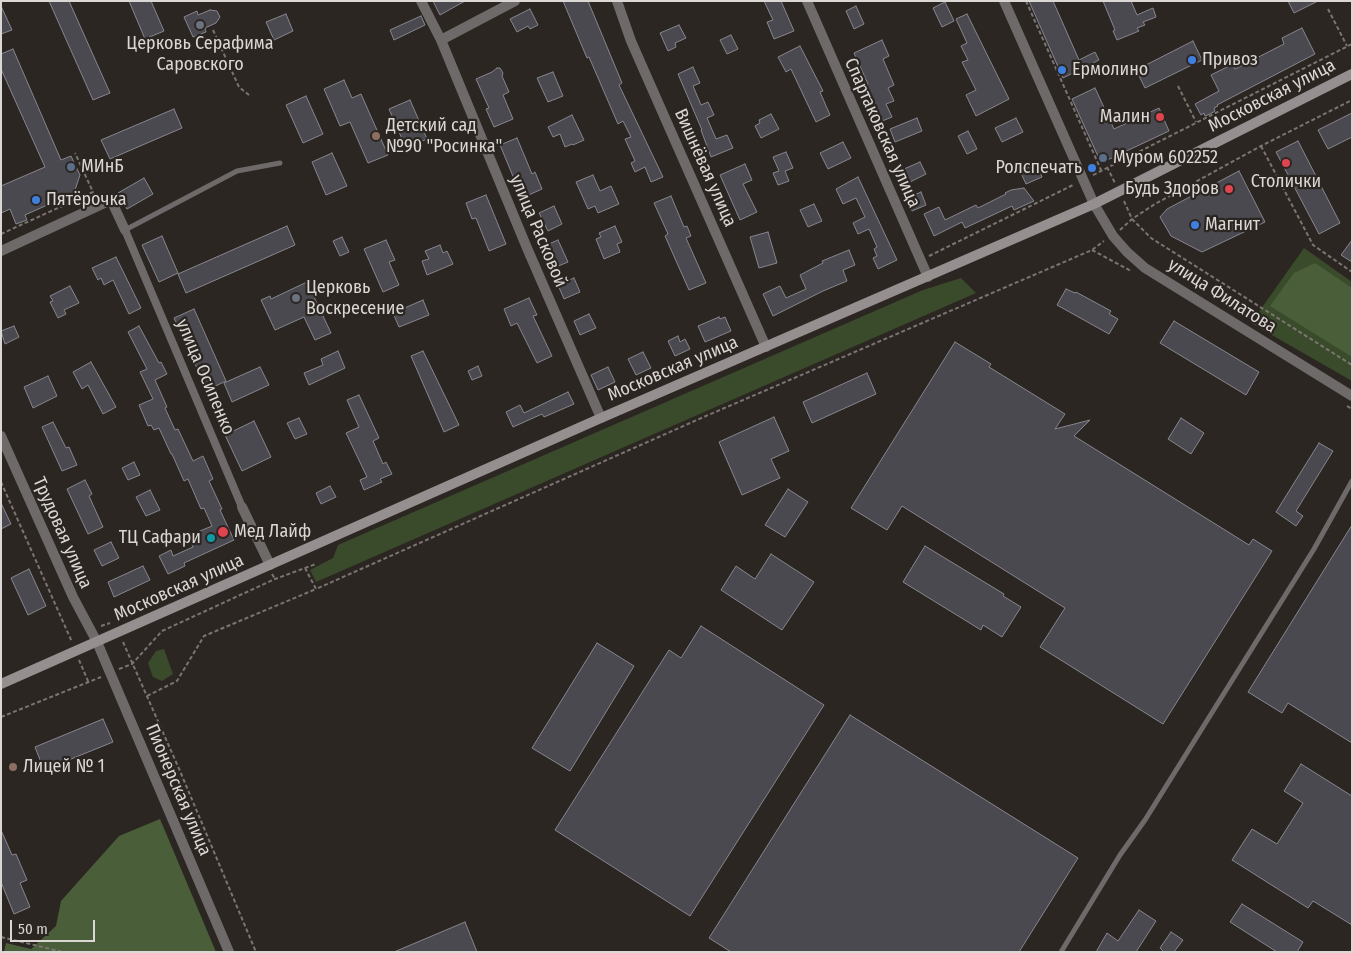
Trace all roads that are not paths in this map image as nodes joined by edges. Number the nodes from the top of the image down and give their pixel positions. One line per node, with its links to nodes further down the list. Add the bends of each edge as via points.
1 (421, 1): 6 (street, улица Расковой)
2 (515, 1): 6 (street)
3 (618, 1): 13 (street, Вишнёвая улица, via 632,41)
4 (807, 1): 12 (street, Спартаковская улица)
5 (1004, 1): 9 (street, улица Филатова)
6 (441, 40): 15 (street, улица Расковой)
7 (1352, 74): 9 (main road, Московская улица)
8 (280, 163): 10 (lane, via 237,171)
9 (1094, 204): 12 (main road, Московская улица); 14 (street, улица Филатова, via 1113,236 1145,268)
10 (125, 230): 11 (street, улица Осипенко, via 111,200); 18 (street, улица Осипенко)
11 (1, 251)
12 (928, 277): 13 (main road, Московская улица)
13 (766, 347): 15 (main road, Московская улица)
14 (1352, 396)
15 (601, 418): 19 (main road, Московская улица)
16 (1, 436): 20 (street, Трудовая улица, via 73,597)
17 (1352, 481): 23 (lane, via 1314,550)
18 (242, 507): 19 (street, улица Осипенко)
19 (270, 565): 20 (main road, Московская улица)
20 (97, 642): 21 (main road, Московская улица); 22 (street, Пионерская улица)
21 (1, 684)
22 (229, 952)
23 (1061, 952)

